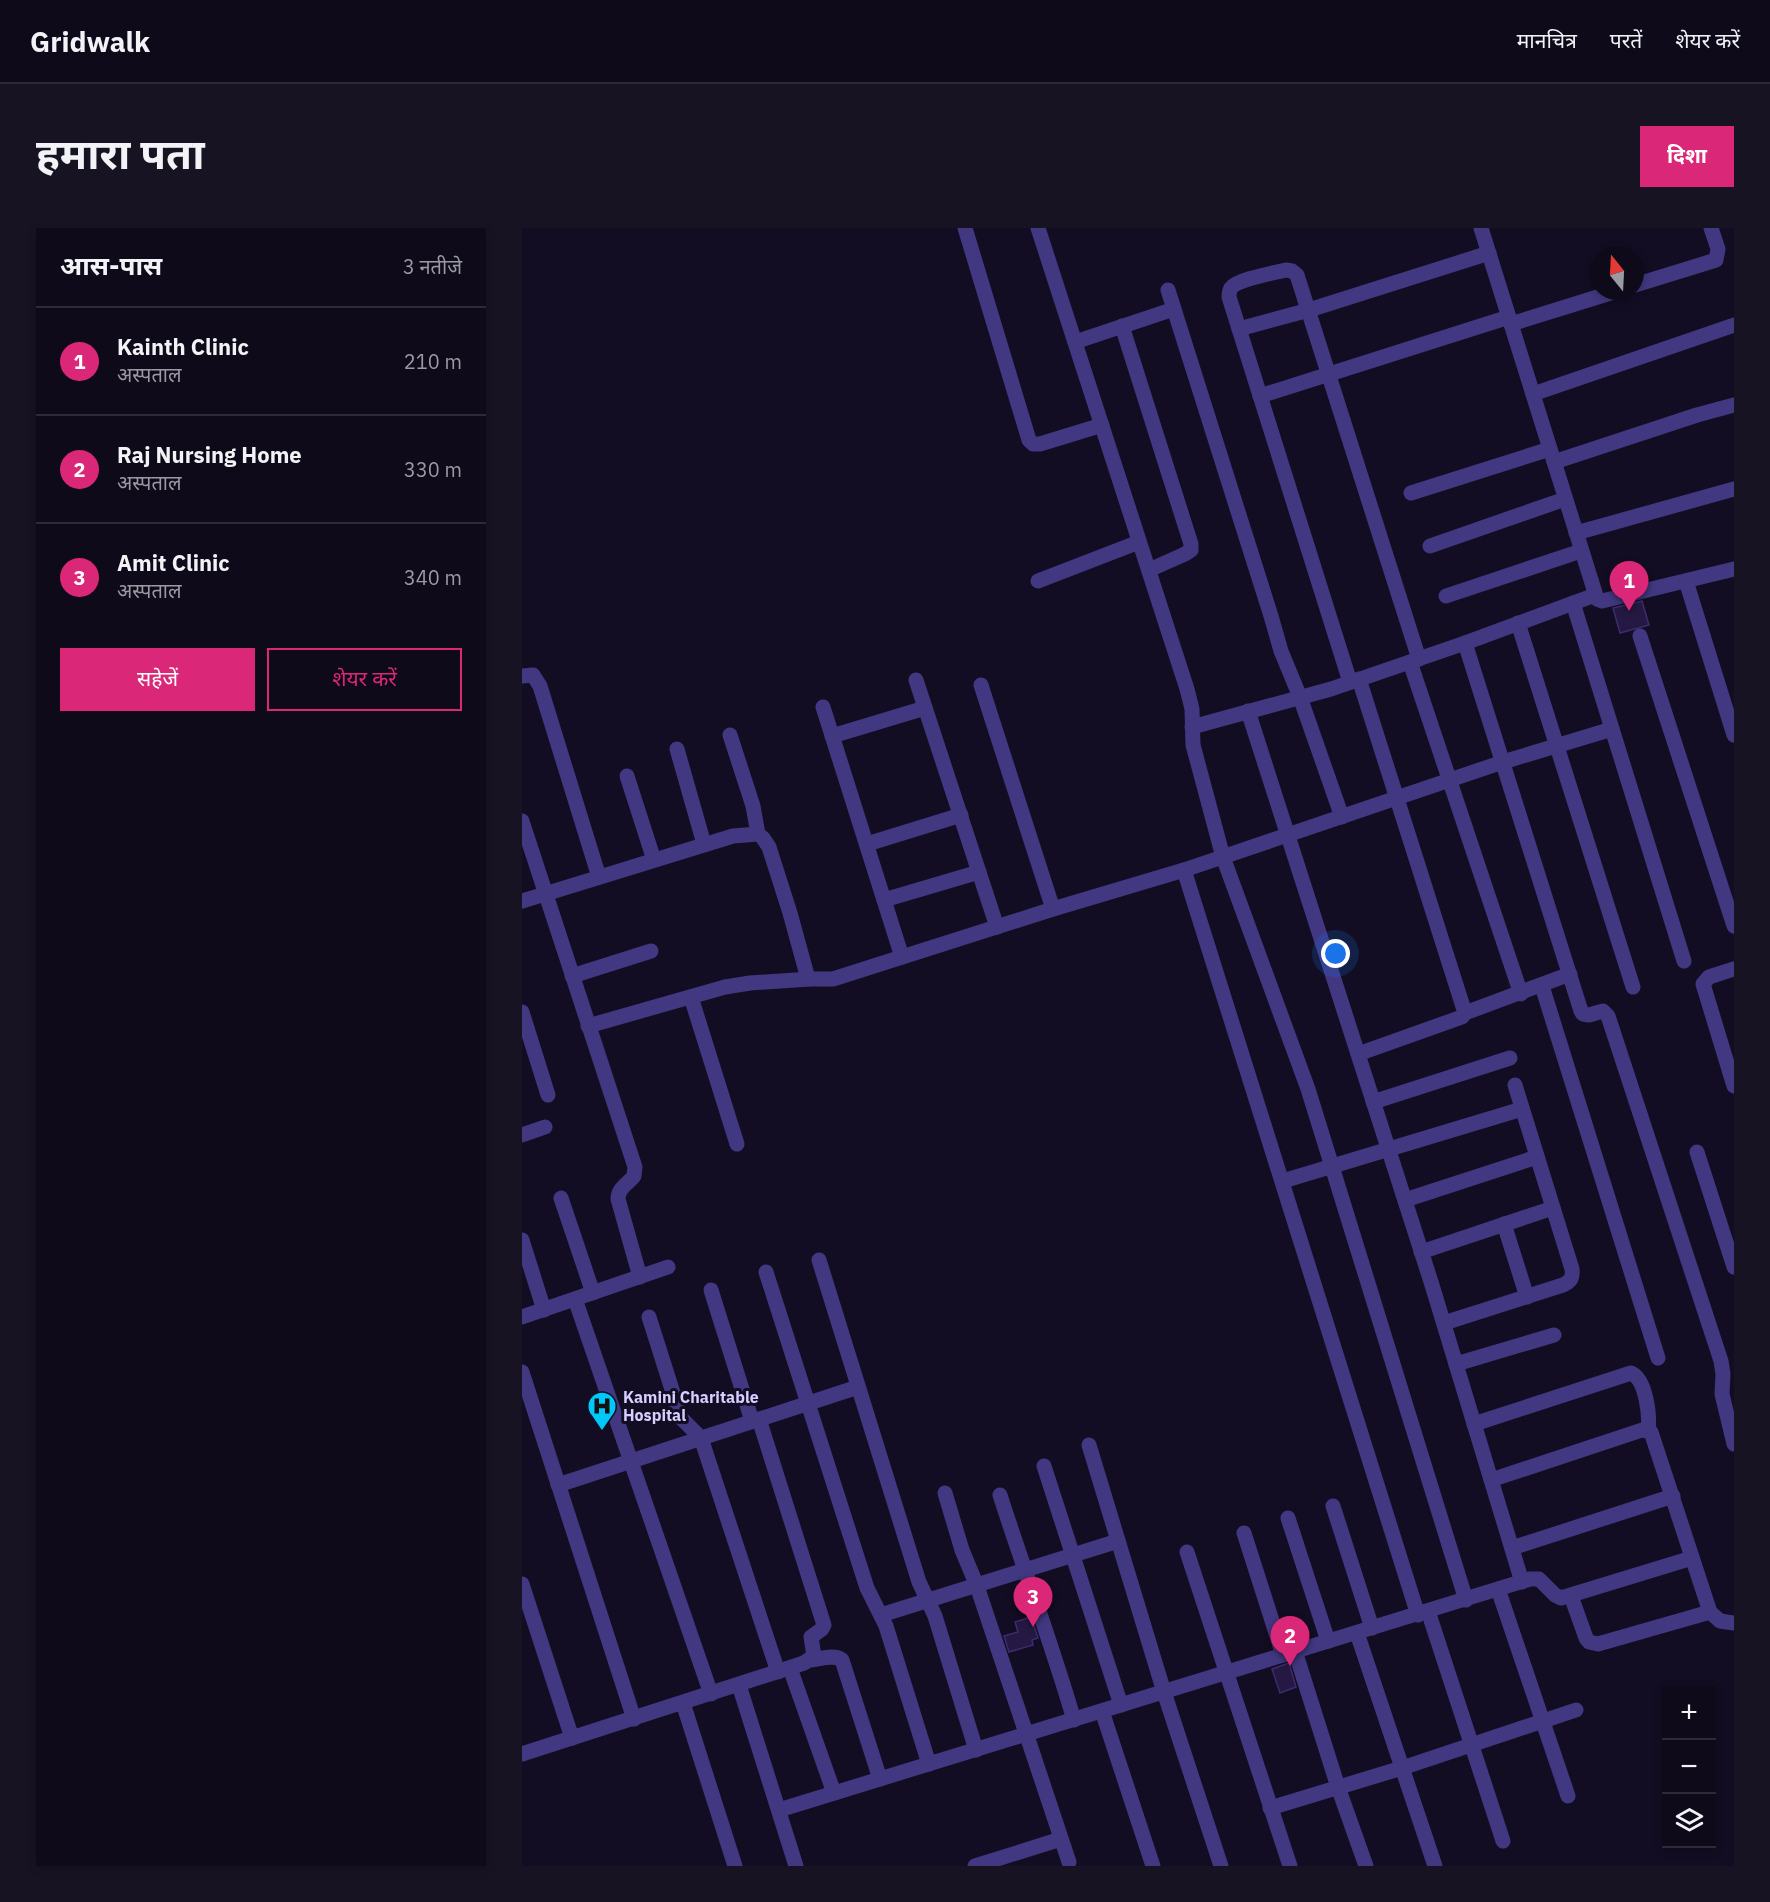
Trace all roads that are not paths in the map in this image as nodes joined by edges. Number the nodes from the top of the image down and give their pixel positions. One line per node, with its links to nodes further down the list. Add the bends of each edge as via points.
1 (964, 228): 20 (street, via 1029,440 1040,444)
2 (1038, 228): 15 (street)
3 (1481, 228): 5 (street)
4 (1711, 228): 6 (street, via 1718,249 1716,260)
5 (1489, 253): 10 (street); 11 (street)
6 (1644, 282)
7 (1168, 290): 9 (street)
8 (1590, 298): 11 (street)
9 (1174, 309): 13 (street); 44 (street, via 1277,640)
10 (1309, 310): 14 (street); 14 (street, via 1292,271 1254,278 1229,290); 16 (street)
11 (1510, 320): 16 (street); 17 (street)
12 (1734, 325): 17 (street)
13 (1122, 326): 15 (street); 30 (street, via 1191,544 1191,550 1185,554)
14 (1239, 329): 18 (street)
15 (1075, 342): 20 (street)
16 (1327, 374): 18 (street); 39 (street)
17 (1533, 394): 21 (street)
18 (1260, 396): 42 (street)
19 (1734, 405): 21 (street)
20 (1101, 425): 26 (street)
21 (1552, 456): 23 (street); 24 (street)
22 (1734, 489): 25 (street)
23 (1411, 493)
24 (1565, 499): 25 (street); 27 (street)
25 (1576, 532): 28 (street)
26 (1139, 542): 30 (street); 31 (street)
27 (1430, 546)
28 (1581, 551): 33 (street); 34 (street)
29 (1734, 569): 32 (street)
30 (1149, 570): 48 (street, via 1187,689)
31 (1038, 581)
32 (1686, 581): 33 (street, via 1602,601); 51 (street)
33 (1595, 595): 35 (street)
34 (1446, 596)
35 (1572, 603): 36 (street); 49 (street)
36 (1518, 623): 38 (street); 53 (street)
37 (1640, 636): 75 (street)
38 (1465, 643): 39 (street); 55 (street)
39 (1415, 660): 42 (street); 57 (street)
40 (522, 676): 70 (street, via 533,675 540,686)
41 (916, 680): 46 (street)
42 (1354, 681): 44 (street); 58 (street)
43 (981, 685): 74 (street)
44 (1300, 697): 47 (street); 60 (street)
45 (823, 707): 52 (street)
46 (926, 708): 52 (street); 59 (street)
47 (1248, 711): 48 (street); 63 (street)
48 (1192, 727): 66 (street, via 1193,745)
49 (1612, 729): 53 (street); 79 (street)
50 (730, 735): 62 (street)
51 (1734, 735)
52 (832, 736): 65 (street)
53 (1557, 746): 55 (street); 85 (street)
54 (677, 748): 64 (street)
55 (1503, 762): 57 (street); 81 (street)
56 (627, 776): 67 (street)
57 (1449, 780): 58 (street); 86 (street)
58 (1395, 799): 60 (street); 89 (street)
59 (961, 815): 65 (street); 69 (street)
60 (1342, 817): 63 (street)
61 (522, 821): 71 (street)
62 (758, 834): 64 (street); 83 (street, via 769,847)
63 (1287, 835): 66 (street); 91 (street)
64 (704, 844): 67 (street)
65 (867, 844): 72 (street)
66 (1223, 857): 68 (street); 104 (street, via 1308,1089)
67 (654, 860): 70 (street)
68 (1184, 870): 74 (street); 105 (street)
69 (979, 872): 72 (street); 76 (street)
70 (598, 877): 71 (street)
71 (545, 893): 73 (street); 82 (street)
72 (884, 900): 78 (street)
73 (522, 901)
74 (1053, 909): 76 (street)
75 (1734, 926)
76 (997, 927): 78 (street)
77 (651, 951): 82 (street)
78 (902, 957): 83 (street, via 833,979)
79 (1684, 961)
80 (1734, 969): 94 (street, via 1709,977 1703,984)
81 (1570, 974): 84 (street); 135 (street, via 1583,1014 1604,1011 1608,1016 1721,1361 1722,1394)
82 (572, 976): 90 (street)
83 (810, 979): 87 (street, via 750,982)
84 (1542, 986): 86 (street); 126 (street)
85 (1633, 987)
86 (1521, 994): 89 (street)
87 (691, 997): 90 (street); 100 (street)
88 (522, 1012): 95 (street)
89 (1465, 1013): 91 (street)
90 (588, 1026): 116 (street, via 635,1167 634,1176 621,1188 618,1199)
91 (1358, 1054): 96 (street)
92 (1510, 1058): 96 (street)
93 (1515, 1085): 97 (street)
94 (1734, 1086)
95 (548, 1095)
96 (1373, 1102): 101 (street)
97 (1522, 1109): 101 (street); 103 (street)
98 (545, 1127): 99 (street)
99 (522, 1135)
100 (737, 1144)
101 (1388, 1149): 104 (street); 107 (street)
102 (1697, 1152): 114 (street)
103 (1537, 1157): 107 (street); 108 (street)
104 (1332, 1167): 105 (street); 159 (street)
105 (1282, 1181): 161 (street)
106 (561, 1198): 118 (street)
107 (1405, 1200): 111 (street)
108 (1553, 1208): 109 (street); 119 (street, via 1573,1276 1563,1285)
109 (1504, 1224): 111 (street); 119 (street)
110 (522, 1240): 121 (street)
111 (1421, 1252): 124 (street)
112 (819, 1260): 129 (street)
113 (668, 1267): 116 (street)
114 (1734, 1267)
115 (766, 1272): 130 (street)
116 (640, 1277): 118 (street)
117 (711, 1290): 131 (street)
118 (593, 1293): 120 (street)
119 (1527, 1297): 124 (street)
120 (575, 1299): 121 (street); 137 (street)
121 (544, 1310): 122 (street)
122 (522, 1317)
123 (649, 1317): 134 (street, via 681,1418)
124 (1444, 1323): 127 (street)
125 (1554, 1335): 127 (street)
126 (1658, 1358)
127 (1456, 1364): 132 (street)
128 (522, 1372): 140 (street)
129 (858, 1387): 130 (street); 158 (street)
130 (808, 1403): 131 (street); 162 (street, via 867,1588)
131 (756, 1420): 134 (street); 167 (street, via 824,1625 811,1637)
132 (1474, 1424): 133 (street, via 1631,1372 1638,1378 1648,1408); 139 (street)
133 (1648, 1430): 139 (street); 143 (street, via 1654,1437)
134 (701, 1438): 137 (street); 168 (street)
135 (1734, 1444)
136 (1089, 1445): 147 (street)
137 (631, 1461): 140 (street); 172 (street)
138 (1044, 1466): 150 (street)
139 (1491, 1480): 148 (street)
140 (558, 1485): 177 (street)
141 (945, 1493): 155 (street)
142 (1000, 1494): 152 (street)
143 (1673, 1496): 148 (street); 151 (street)
144 (1333, 1506): 164 (street)
145 (1288, 1518): 165 (street)
146 (1244, 1533): 166 (street)
147 (1118, 1541): 150 (street); 171 (street)
148 (1512, 1548): 153 (street)
149 (1186, 1552): 169 (street)
150 (1072, 1556): 152 (street); 174 (street)
151 (1692, 1558): 157 (street); 160 (street)
152 (1025, 1570): 155 (street); 178 (street)
153 (1522, 1582): 156 (street); 157 (street, via 1539,1579 1555,1595)
154 (522, 1584): 181 (street)
155 (977, 1586): 158 (street); 180 (street)
156 (1498, 1589): 159 (street); 179 (street)
157 (1571, 1596): 160 (street, via 1586,1638 1598,1644)
158 (927, 1600): 162 (street); 183 (street)
159 (1466, 1600): 161 (street)
160 (1710, 1612): 163 (street, via 1720,1621)
161 (1423, 1613): 164 (street); 182 (street)
162 (881, 1615): 185 (street)
163 (1734, 1623)
164 (1364, 1631): 165 (street); 186 (street)
165 (1328, 1641): 166 (street)
166 (1289, 1653): 169 (street); 188 (street)
167 (811, 1660): 168 (street); 187 (street, via 842,1660)
168 (784, 1670): 170 (street); 189 (street)
169 (1225, 1673): 171 (street); 191 (street)
170 (739, 1685): 172 (street); 192 (street)
171 (1164, 1692): 174 (street); 200 (street)
172 (711, 1694): 173 (street)
173 (683, 1703): 177 (street); 196 (street)
174 (1121, 1706): 176 (street)
175 (1576, 1710): 179 (street)
176 (1102, 1711): 178 (street); 199 (street)
177 (633, 1719): 181 (street)
178 (1074, 1720): 180 (street)
179 (1542, 1722): 182 (street); 190 (street)
180 (1026, 1735): 183 (street); 193 (street)
181 (572, 1738): 184 (street)
182 (1472, 1744): 186 (street); 194 (street)
183 (976, 1750): 185 (street)
184 (522, 1754)
185 (930, 1764): 187 (street)
186 (1402, 1768): 188 (street); 203 (street)
187 (880, 1779): 189 (street)
188 (1338, 1787): 191 (street); 202 (street)
189 (834, 1793): 192 (street)
190 (1568, 1796)
191 (1270, 1808): 201 (street)
192 (779, 1810): 197 (street)
193 (1061, 1839): 195 (street); 198 (street)
194 (1503, 1841)
195 (1069, 1862)
196 (735, 1866)
197 (796, 1866)
198 (975, 1866)
199 (1153, 1866)
200 (1221, 1866)
201 (1290, 1866)
202 (1366, 1866)
203 (1435, 1866)

